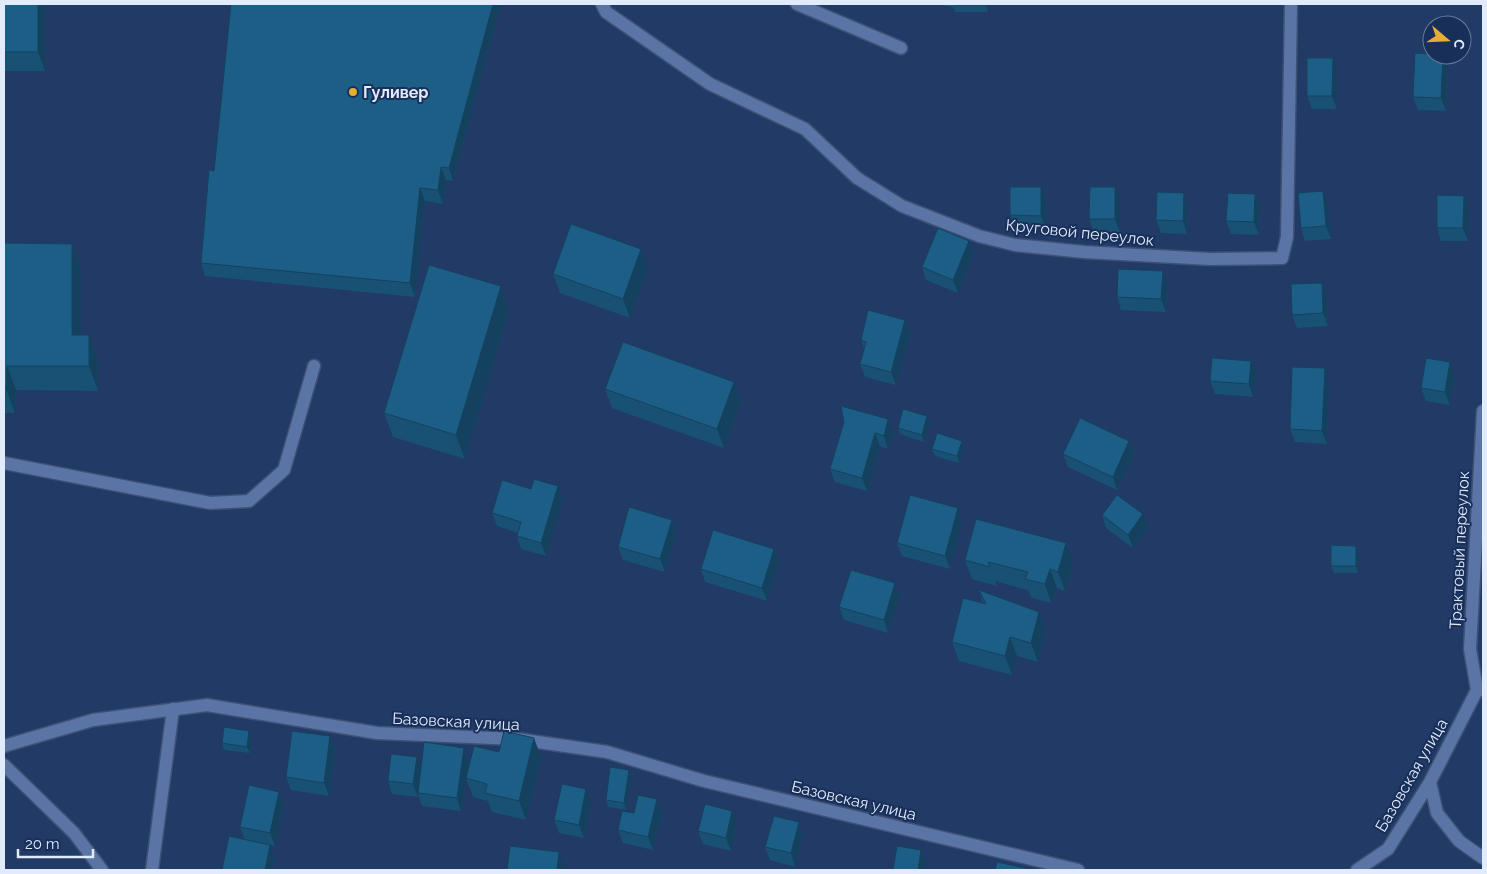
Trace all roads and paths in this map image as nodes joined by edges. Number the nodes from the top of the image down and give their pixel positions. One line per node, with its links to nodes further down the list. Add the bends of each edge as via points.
1 (602, 4): 3 (street, Круговой переулок, via 606,12 710,84 805,129 857,178 902,206 979,236 1015,245 1210,259 1282,258 1287,237)
2 (797, 4): 4 (street)
3 (1291, 4)
4 (901, 48)
5 (314, 366): 7 (street, via 284,470 249,501 210,503)
6 (1483, 411): 8 (street, Трактовый переулок, via 1470,650)
7 (4, 463)
8 (1480, 690): 12 (street, Базовская улица)
9 (173, 709): 10 (street, Базовская улица, via 93,720); 15 (street); 16 (street, Базовская улица, via 207,705 377,733 517,739 607,752 704,781)
10 (4, 746)
11 (4, 765): 14 (street, via 74,833)
12 (1430, 782): 13 (street, via 1437,813 1459,841); 17 (street, Базовская улица, via 1388,849)
13 (1483, 858)
14 (102, 870)
15 (152, 870)
16 (1078, 870)
17 (1357, 870)

